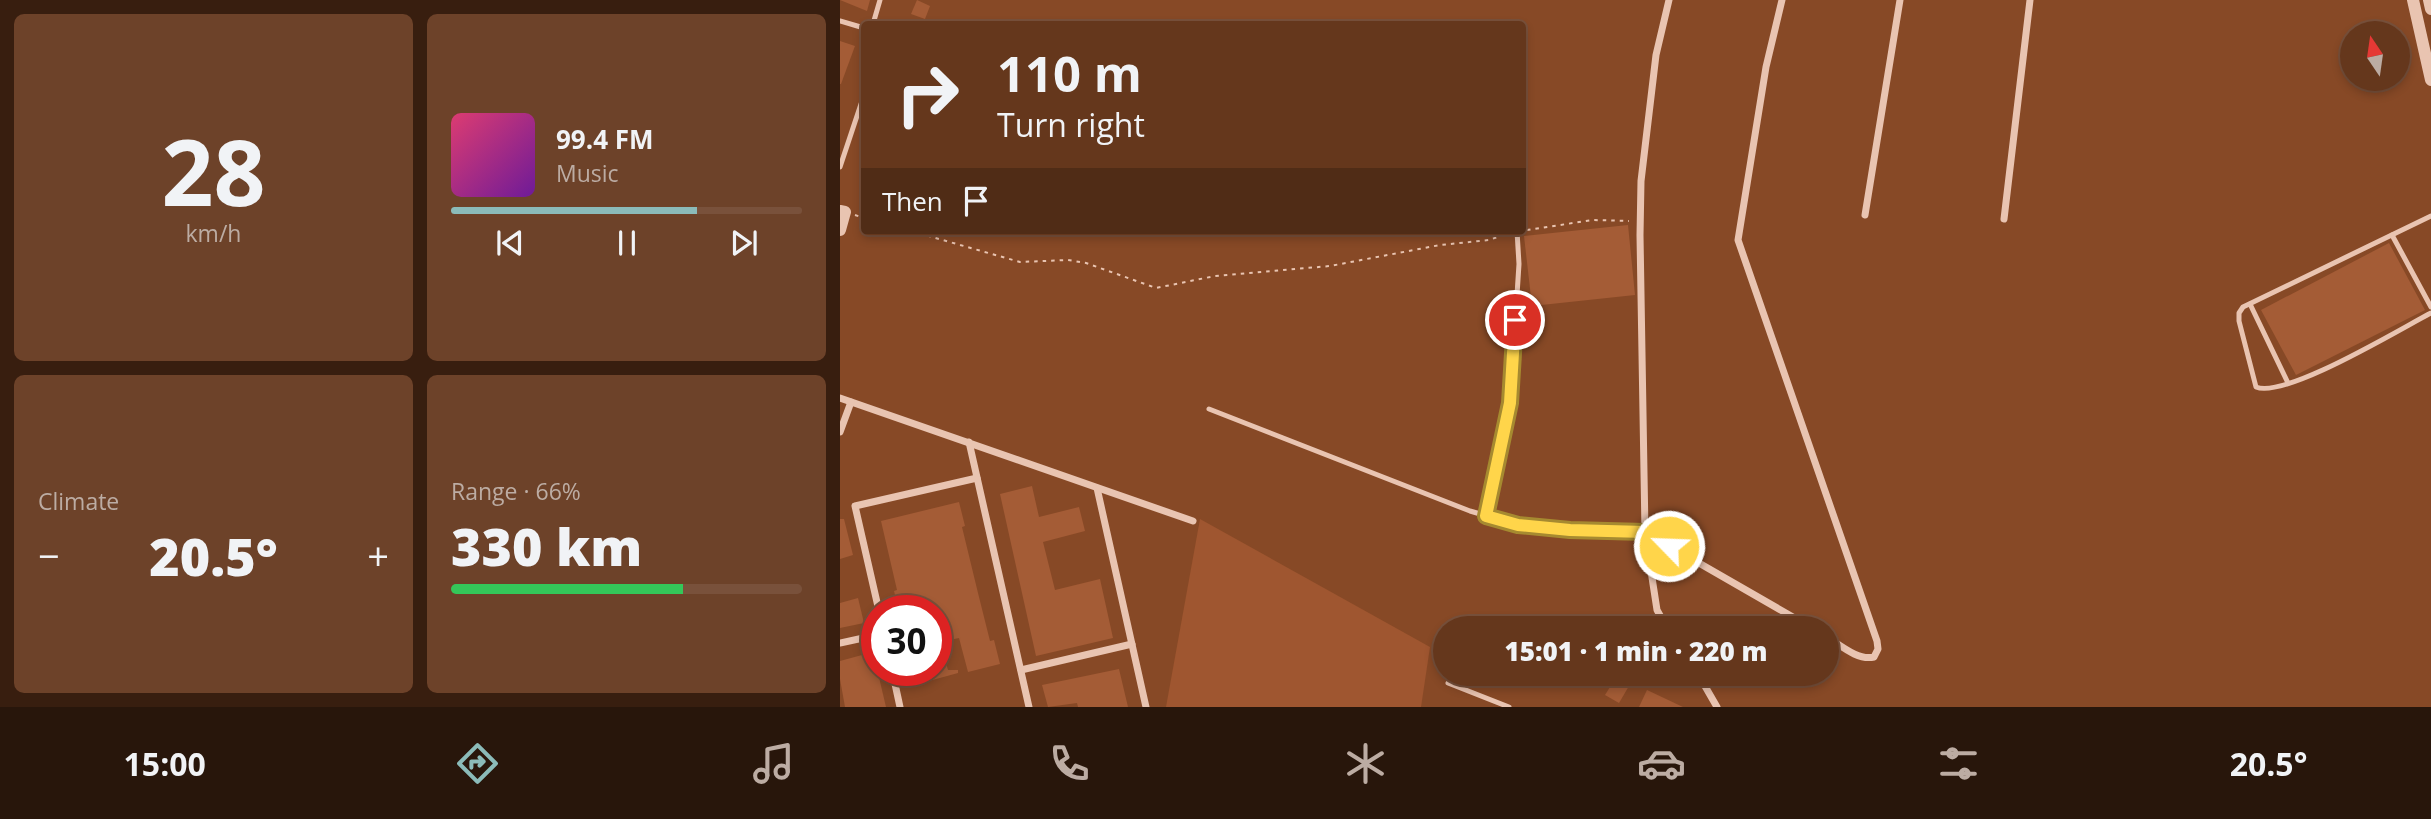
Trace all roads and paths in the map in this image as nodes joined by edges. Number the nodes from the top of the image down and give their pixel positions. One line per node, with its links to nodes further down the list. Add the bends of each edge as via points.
1 (880, 0): 9 (lane)
2 (1670, 0): 19 (street, via 1656,55 1641,181)
3 (1782, 0): 46 (street, via 1738,240 1877,641 1877,654 1868,659)
4 (1900, 0): 16 (street)
5 (2030, 0): 18 (street)
6 (2413, 0): 12 (street)
7 (2429, 0): 8 (street)
8 (2431, 9)
9 (874, 21)
10 (840, 22): 11 (lane)
11 (861, 27)
12 (2431, 80)
13 (861, 104): 14 (lane)
14 (840, 167)
15 (843, 211): 21 (street)
16 (1865, 215)
17 (2431, 216): 25 (lane)
18 (2004, 219)
19 (1641, 221): 20 (path, via 1593,220); 39 (street)
20 (1526, 229)
21 (840, 230)
22 (925, 235): 23 (path, via 1020,262 1086,263 1156,288 1215,275 1330,267)
23 (1505, 235)
24 (1517, 235): 37 (lane, via 1510,403)
25 (2392, 235): 26 (lane); 27 (lane)
26 (2250, 304): 29 (lane); 29 (lane, via 2239,313 2239,321 2256,387 2269,389)
27 (2431, 307)
28 (2431, 313): 29 (lane, via 2307,378)
29 (2288, 383)
30 (840, 398): 31 (street)
31 (851, 402): 33 (street); 34 (street)
32 (1209, 409): 37 (lane)
33 (840, 432)
34 (969, 442): 35 (street); 36 (street)
35 (977, 478): 40 (street, via 855,506); 47 (street)
36 (1097, 488): 38 (street); 45 (street)
37 (1486, 516): 39 (lane, via 1518,525)
38 (1193, 521)
39 (1645, 532): 41 (street); 42 (street)
40 (875, 595)
41 (1660, 616)
42 (1791, 616)
43 (861, 638): 44 (street)
44 (840, 643)
45 (1132, 644): 47 (street); 53 (street)
46 (1839, 644)
47 (1021, 670): 52 (street)
48 (896, 686): 51 (street)
49 (1453, 686): 54 (lane)
50 (1705, 686): 55 (street)
51 (901, 707)
52 (1029, 707)
53 (1146, 707)
54 (1509, 707)
55 (1717, 707)

